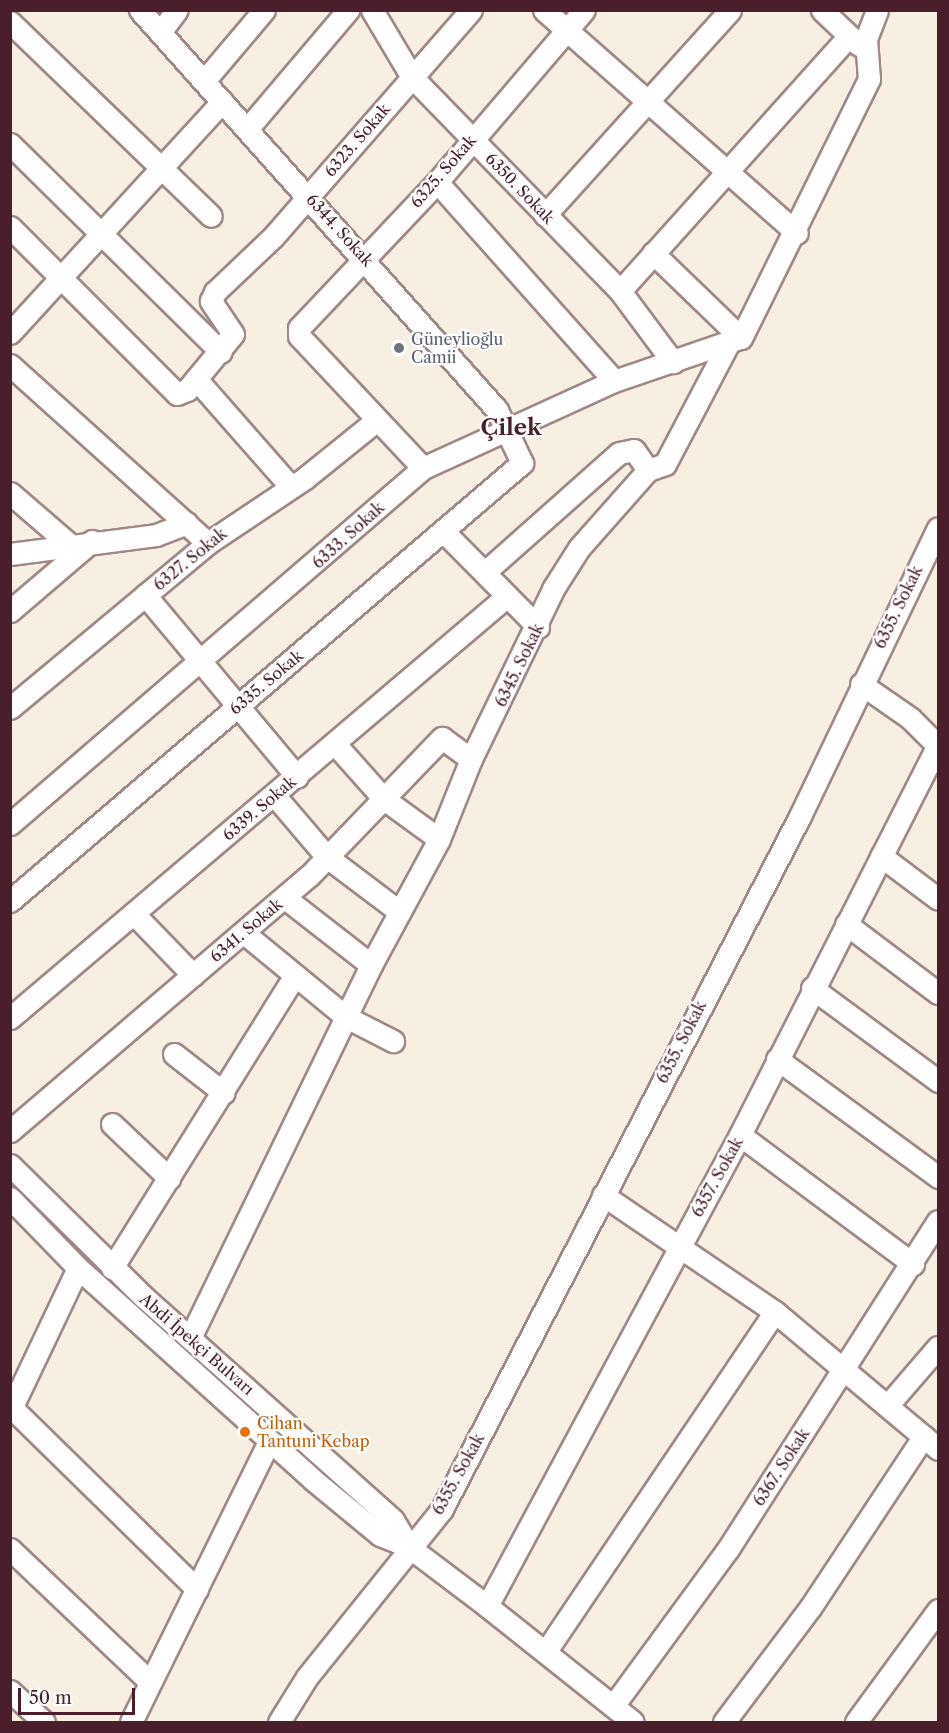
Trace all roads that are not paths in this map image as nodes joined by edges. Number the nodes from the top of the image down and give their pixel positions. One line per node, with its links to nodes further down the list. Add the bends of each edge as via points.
1 (140, 10): 14 (street, 6344. Sokak)
2 (177, 10): 14 (street)
3 (264, 10): 18 (street)
4 (348, 10): 21 (street)
5 (372, 10): 17 (street, 6350. Sokak)
6 (471, 10): 17 (street, 6323. Sokak)
7 (544, 10): 13 (street)
8 (584, 10): 13 (street, 6325. Sokak)
9 (730, 10): 20 (street)
10 (822, 10): 15 (street)
11 (877, 10): 16 (street, 6345. Sokak)
12 (10, 22): 24 (street)
13 (567, 29): 20 (street); 22 (street, 6325. Sokak)
14 (160, 31): 18 (street, 6344. Sokak)
15 (849, 36): 16 (street); 25 (street)
16 (866, 52): 32 (street, 6345. Sokak, via 869,79)
17 (412, 77): 22 (street, 6350. Sokak); 27 (street, 6323. Sokak)
18 (204, 81): 19 (street, 6344. Sokak)
19 (222, 102): 21 (street, 6344. Sokak); 24 (street)
20 (650, 102): 25 (street); 28 (street)
21 (248, 128): 27 (street, 6344. Sokak)
22 (472, 137): 26 (street, 6325. Sokak); 28 (street, 6350. Sokak)
23 (10, 144): 31 (street)
24 (159, 166): 29 (street); 31 (street)
25 (726, 171): 32 (street); 33 (street)
26 (437, 182): 34 (street, 6325. Sokak); 43 (street)
27 (309, 195): 34 (street, 6344. Sokak); 39 (street, 6323. Sokak, via 215,292 211,301 233,334)
28 (545, 215): 36 (street, 6350. Sokak)
29 (211, 216)
30 (10, 227): 35 (street)
31 (99, 233): 35 (street); 39 (street)
32 (797, 233): 38 (street, 6345. Sokak)
33 (653, 254): 36 (street); 38 (street)
34 (364, 256): 44 (street, 6325. Sokak, via 299,328 299,336); 45 (street, 6344. Sokak, via 497,410)
35 (61, 276): 37 (street); 42 (street, via 177,394)
36 (620, 291): 40 (street, 6350. Sokak)
37 (10, 333)
38 (735, 340): 40 (street, 6333. Sokak); 48 (street, 6345. Sokak, via 679,445 665,464)
39 (221, 352): 42 (street)
40 (673, 362): 43 (street, 6333. Sokak)
41 (13, 373): 51 (street)
42 (196, 379): 49 (street)
43 (614, 381): 45 (street, 6333. Sokak)
44 (377, 420): 47 (street); 49 (street, 6327. Sokak)
45 (507, 429): 46 (street, 6344. Sokak); 47 (street, 6333. Sokak)
46 (522, 464): 53 (street, 6335. Sokak)
47 (423, 468): 63 (street, 6333. Sokak)
48 (648, 470): 58 (street, via 634,450 620,453); 62 (street, 6345. Sokak, via 579,548 553,589)
49 (289, 485): 55 (street, 6327. Sokak)
50 (10, 493): 56 (street)
51 (187, 523): 54 (street, via 156,535); 55 (street)
52 (939, 528): 64 (street, 6355. Sokak)
53 (446, 534): 58 (street); 65 (street, 6335. Sokak)
54 (92, 541): 56 (street); 61 (street)
55 (208, 543): 59 (street, 6327. Sokak)
56 (69, 544): 57 (street)
57 (10, 554)
58 (485, 572): 60 (street)
59 (146, 596): 63 (street); 66 (street, 6327. Sokak)
60 (507, 596): 62 (street); 67 (street, 6339. Sokak)
61 (10, 611)
62 (538, 627): 69 (street, 6345. Sokak)
63 (203, 661): 65 (street); 73 (street, 6333. Sokak)
64 (861, 684): 68 (street, via 910,718); 102 (street, 6355. Sokak, via 800,816)
65 (238, 706): 70 (street); 79 (street, 6335. Sokak)
66 (10, 708)
67 (335, 744): 70 (street, 6339. Sokak); 72 (street)
68 (938, 745): 75 (street, 6357. Sokak)
69 (471, 759): 72 (street, 6341. Sokak, via 442,738); 74 (street, 6345. Sokak)
70 (297, 777): 71 (street, 6339. Sokak)
71 (275, 796): 76 (street); 81 (street, 6339. Sokak)
72 (384, 799): 74 (street); 76 (street, 6341. Sokak)
73 (10, 824)
74 (439, 839): 80 (street, 6345. Sokak)
75 (881, 856): 78 (street); 82 (street, 6357. Sokak)
76 (327, 857): 77 (street, 6341. Sokak); 80 (street)
77 (285, 898): 83 (street, 6341. Sokak); 84 (street)
78 (939, 899)
79 (10, 901)
80 (400, 912): 84 (street, 6345. Sokak)
81 (134, 914): 85 (street); 89 (street, 6339. Sokak)
82 (846, 924): 87 (street, 6357. Sokak); 88 (street)
83 (244, 933): 85 (street, 6341. Sokak); 86 (street)
84 (371, 965): 90 (street, 6345. Sokak)
85 (193, 975): 97 (street, 6341. Sokak)
86 (294, 977): 90 (street); 95 (street)
87 (812, 988): 93 (street, 6357. Sokak); 94 (street)
88 (939, 993)
89 (10, 1017)
90 (346, 1017): 91 (street); 110 (street, 6345. Sokak)
91 (393, 1041)
92 (174, 1054): 95 (street)
93 (777, 1059): 98 (street, 6357. Sokak); 101 (street)
94 (939, 1081)
95 (224, 1093): 100 (street)
96 (112, 1124): 100 (street)
97 (10, 1131)
98 (740, 1136): 105 (street, 6357. Sokak); 106 (street)
99 (10, 1165): 108 (street, Abdi İpekçi Bulvarı)
100 (170, 1178): 108 (street)
101 (939, 1178)
102 (603, 1195): 105 (street); 117 (street, 6355. Sokak, via 442,1509)
103 (10, 1198): 107 (street, Abdi İpekçi Bulvarı)
104 (939, 1221): 106 (street, 6367. Sokak)
105 (680, 1244): 109 (street); 120 (street, 6357. Sokak)
106 (913, 1264): 112 (street, 6367. Sokak)
107 (78, 1268): 114 (street); 115 (street, Abdi İpekçi Bulvarı)
108 (112, 1268): 110 (street, Abdi İpekçi Bulvarı)
109 (775, 1312): 112 (street); 122 (street)
110 (190, 1338): 117 (street, Abdi İpekçi Bulvarı, via 393,1520)
111 (939, 1347): 113 (street)
112 (845, 1367): 113 (street); 125 (street, 6367. Sokak, via 728,1549)
113 (887, 1406): 116 (street)
114 (11, 1409): 119 (street)
115 (269, 1441): 117 (street, Abdi İpekçi Bulvarı, via 380,1535); 119 (street)
116 (931, 1443): 130 (street)
117 (409, 1547): 120 (street, Abdi İpekçi Bulvarı); 128 (street, 6355. Sokak, via 307,1677)
118 (10, 1549): 123 (street)
119 (197, 1590): 123 (street)
120 (487, 1606): 122 (street, Abdi İpekçi Bulvarı)
121 (939, 1610): 131 (street)
122 (546, 1651): 125 (street, Abdi İpekçi Bulvarı)
123 (150, 1682): 127 (street)
124 (10, 1691): 126 (street)
125 (613, 1706): 129 (street, Abdi İpekçi Bulvarı)
126 (44, 1722)
127 (131, 1722)
128 (279, 1722)
129 (633, 1722)
130 (724, 1722)
131 (856, 1722)

